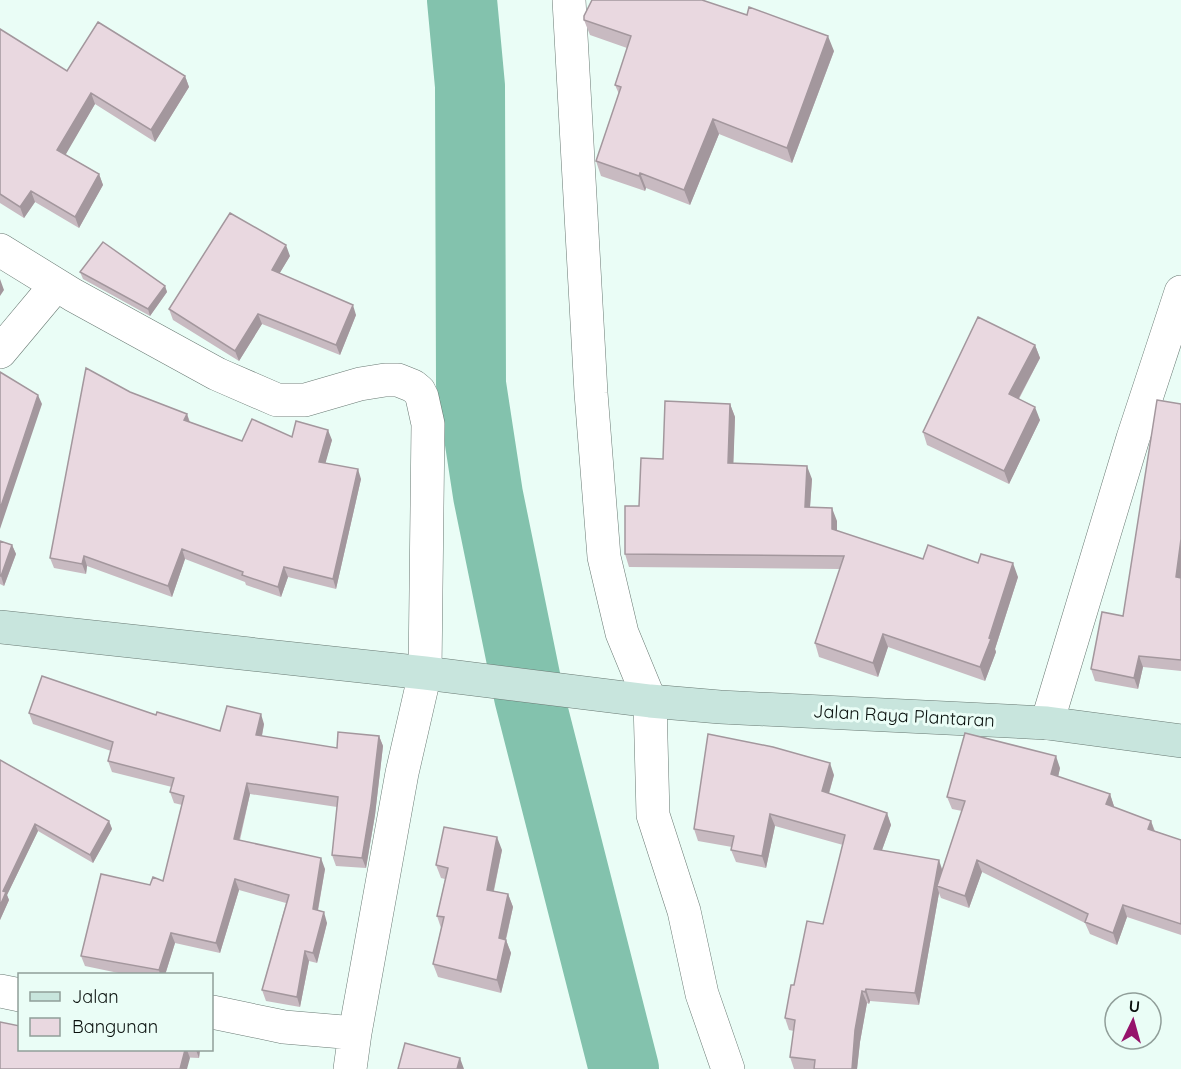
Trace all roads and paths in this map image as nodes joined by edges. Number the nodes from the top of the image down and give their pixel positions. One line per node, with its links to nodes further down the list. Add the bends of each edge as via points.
1 (569, 0): 8 (street, via 604,557)
2 (0, 250): 3 (street)
3 (56, 285): 5 (street); 7 (street, via 217,374 276,400 315,399 385,380 405,382 419,392 428,424)
4 (1180, 297): 9 (street)
5 (0, 352)
6 (0, 627): 7 (main road, Jalan Raya Plantaran)
7 (439, 675): 8 (main road, Jalan Raya Plantaran); 14 (street, via 402,773)
8 (638, 700): 9 (main road, Jalan Raya Plantaran); 16 (street, via 653,815 684,911 702,994)
9 (1047, 723): 10 (main road, Jalan Raya Plantaran)
10 (1181, 741)
11 (0, 992): 12 (street)
12 (18, 995)
13 (213, 1012): 14 (street, via 284,1027)
14 (355, 1033): 15 (street)
15 (350, 1069)
16 (728, 1069)

